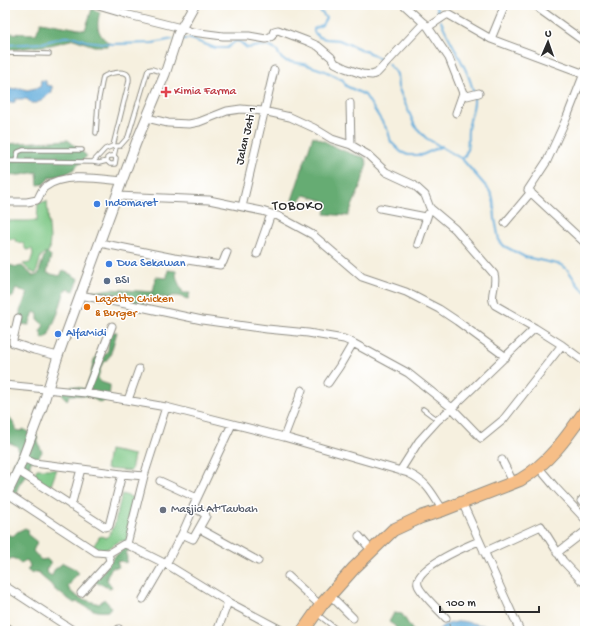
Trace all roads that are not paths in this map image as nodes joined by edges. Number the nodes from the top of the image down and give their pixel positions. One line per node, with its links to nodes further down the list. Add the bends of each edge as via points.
1 (95, 5): 7 (street)
2 (404, 5): 6 (street)
3 (505, 5): 8 (street)
4 (192, 9): 7 (street)
5 (539, 9): 9 (street)
6 (426, 25): 7 (street, via 372,75 356,72 335,63 318,46 276,30 266,39); 8 (street, via 446,15); 15 (street, via 449,58)
7 (180, 31): 14 (street)
8 (491, 39): 13 (street)
9 (585, 42)
10 (5, 53): 11 (lane)
11 (49, 54)
12 (274, 70): 18 (street, Jalan Jati 1)
13 (585, 73): 33 (street, via 547,161 528,189)
14 (165, 74): 20 (street); 23 (lane, via 148,70 128,137 122,145)
15 (463, 93): 16 (street, via 467,96); 19 (street)
16 (479, 93)
17 (350, 103): 22 (street)
18 (263, 111): 20 (street, via 232,110 188,124); 22 (street, via 290,117 332,139); 36 (street, Jalan Jati 1)
19 (456, 113)
20 (147, 118): 31 (street)
21 (96, 133): 23 (lane, via 103,77 109,73 124,72 129,76 128,84)
22 (351, 145): 38 (street, via 368,155 386,172 414,185 425,195)
23 (114, 147): 25 (lane); 30 (lane, via 105,149)
24 (82, 150): 28 (lane, via 23,150 18,152)
25 (114, 156): 26 (lane); 29 (lane, via 109,156)
26 (117, 160): 29 (lane, via 112,165); 31 (lane)
27 (5, 161): 28 (lane)
28 (16, 161): 30 (lane)
29 (107, 161): 30 (lane)
30 (93, 162)
31 (127, 167): 32 (street)
32 (122, 181): 34 (street); 35 (street, via 69,178 48,185 37,200)
33 (531, 192): 41 (street); 42 (street)
34 (117, 196): 36 (street, via 209,200); 43 (street)
35 (5, 202)
36 (242, 207): 39 (street)
37 (380, 208): 40 (street)
38 (430, 208): 40 (street); 50 (street, via 455,229 494,274 496,281 492,299 495,305)
39 (271, 214): 46 (street); 56 (street, via 313,235 362,277 406,292 439,309)
40 (426, 217): 44 (street)
41 (505, 223)
42 (584, 239)
43 (100, 243): 45 (street, via 220,265); 47 (street)
44 (418, 244)
45 (227, 252)
46 (257, 254)
47 (81, 293): 53 (street, via 202,320 331,336); 55 (street)
48 (18, 318): 52 (street)
49 (112, 326): 63 (street)
50 (535, 328): 54 (street); 56 (street)
51 (5, 330): 52 (street)
52 (14, 332): 55 (street, via 12,340 15,344)
53 (354, 343): 59 (street); 66 (street, via 408,373)
54 (562, 345): 57 (street); 66 (street, via 503,420 482,438)
55 (58, 356): 61 (street)
56 (506, 357): 66 (street)
57 (585, 362)
58 (138, 369): 64 (street)
59 (328, 383)
60 (5, 385): 61 (street)
61 (48, 390): 63 (street); 72 (street)
62 (302, 390): 71 (street)
63 (86, 393): 64 (street)
64 (128, 400): 65 (street)
65 (166, 407): 70 (street); 79 (street)
66 (452, 408): 69 (street)
67 (424, 409): 69 (lane)
68 (583, 419): 74 (highway)
69 (438, 420): 77 (street, via 419,441)
70 (232, 424): 71 (street); 83 (street)
71 (284, 437): 77 (street)
72 (23, 458): 75 (street, via 34,463); 76 (street)
73 (502, 460): 81 (street)
74 (539, 468): 81 (highway); 88 (street)
75 (81, 469): 78 (street); 85 (street)
76 (18, 471): 82 (street); 85 (street)
77 (400, 471): 86 (street, via 418,477 425,483)
78 (122, 474): 79 (street); 85 (street, via 108,527)
79 (144, 476): 94 (street)
80 (160, 481): 83 (street)
81 (513, 482): 84 (highway)
82 (6, 496): 97 (street, via 96,552)
83 (197, 498): 89 (street, via 193,507 206,515)
84 (462, 502): 86 (highway); 93 (street)
85 (71, 506)
86 (443, 510): 95 (highway, via 393,530)
87 (190, 516): 91 (street)
88 (585, 519)
89 (200, 528): 91 (street, via 194,539); 99 (street)
90 (583, 533): 98 (street)
91 (182, 534): 100 (street)
92 (359, 536): 95 (street)
93 (479, 541): 96 (street); 110 (street, via 437,562 418,579 422,591)
94 (127, 544): 97 (street); 100 (street)
95 (372, 551): 105 (highway)
96 (484, 552): 98 (street, via 540,526); 116 (street)
97 (108, 553): 104 (street, via 110,561)
98 (557, 553): 102 (street, via 582,581)
99 (258, 561)
100 (165, 563): 106 (street); 107 (street)
101 (288, 576): 108 (street)
102 (585, 580)
103 (5, 586): 113 (street)
104 (81, 593)
105 (330, 595): 108 (highway); 109 (street)
106 (143, 599)
107 (228, 602): 112 (street); 114 (street)
108 (318, 610): 111 (lane); 115 (highway)
109 (353, 618)
110 (446, 618)
111 (335, 628)
112 (218, 629)
113 (74, 631)
114 (283, 631)
115 (303, 631)
116 (520, 631)

